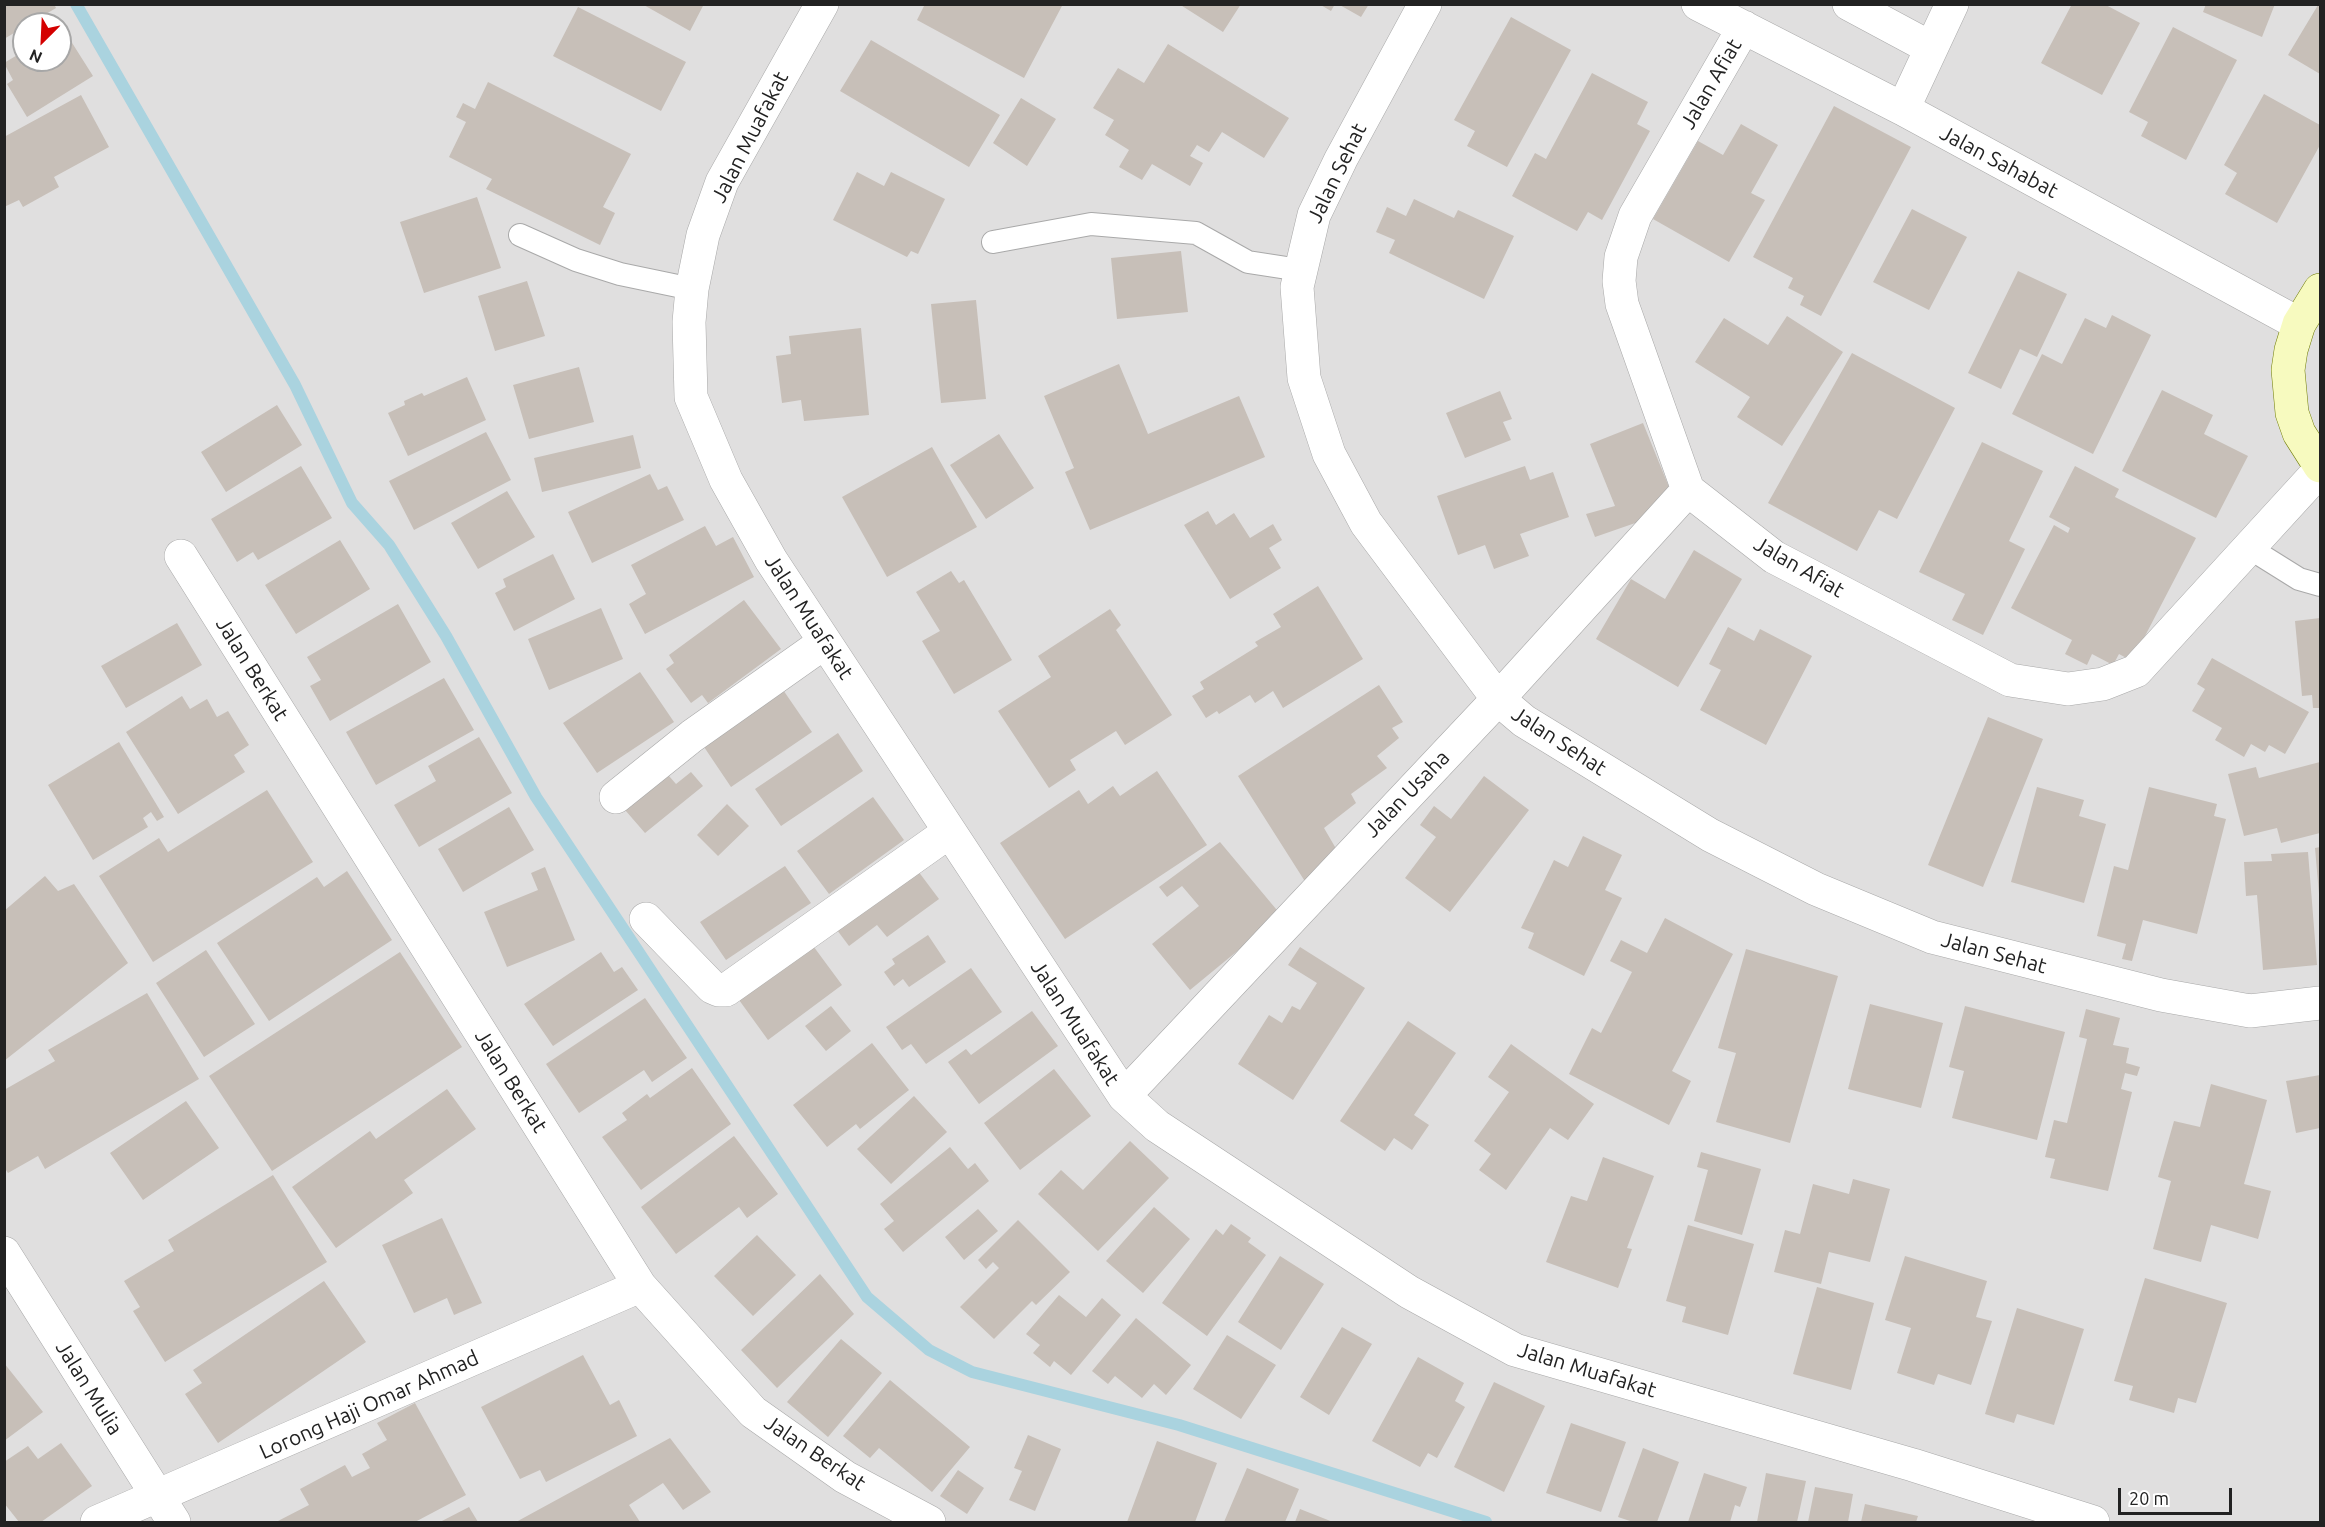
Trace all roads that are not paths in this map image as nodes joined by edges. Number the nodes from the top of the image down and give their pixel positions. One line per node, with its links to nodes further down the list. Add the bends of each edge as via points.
1 (822, 4): 12 (street, Jalan Muafakat, via 723,182 703,236)
2 (1425, 4): 11 (street, Jalan Sehat, via 1314,215)
3 (1698, 4): 6 (street, Jalan Sahabat)
4 (1849, 4): 7 (street)
5 (1952, 4): 7 (street)
6 (1744, 27): 8 (street, Jalan Sahabat); 16 (street, Jalan Afiat, via 1635,216 1621,257 1622,304)
7 (1931, 48): 8 (street)
8 (1903, 109): 14 (street, Jalan Sahabat)
9 (520, 235): 12 (lane, via 620,274)
10 (993, 242): 11 (lane, via 1091,224 1196,233 1248,262)
11 (1300, 270): 21 (street, Jalan Sehat, via 1297,287 1304,378 1329,454 1366,523)
12 (692, 289): 20 (street, Jalan Muafakat, via 691,397 726,480 771,560)
13 (2320, 290): 14 (street)
14 (2299, 324): 15 (street, via 2288,370 2289,392 2299,433)
15 (2320, 468): 17 (street, Jalan Afiat)
16 (1688, 490): 17 (street, Jalan Afiat, via 1774,557 2010,680 2068,689 2103,684 2136,671); 21 (street, Jalan Usaha)
17 (2250, 549): 19 (lane, via 2299,579)
18 (181, 556): 28 (street, Jalan Berkat)
19 (2320, 585)
20 (825, 642): 22 (street, via 692,736); 23 (street, Jalan Muafakat)
21 (1497, 699): 25 (street, Jalan Sehat, via 1524,722 1710,835 1816,889 1932,937 2161,995 2250,1011); 26 (street, Jalan Usaha)
22 (616, 797)
23 (949, 832): 24 (street, via 726,990 712,987); 26 (street, Jalan Muafakat)
24 (646, 919)
25 (2320, 1003)
26 (1124, 1096): 32 (street, Jalan Muafakat, via 1157,1125 1399,1286 1515,1350 1912,1465)
27 (4, 1253): 29 (street, Jalan Mulia)
28 (640, 1286): 29 (street, Lorong Haji Omar Ahmad); 31 (street, Jalan Berkat, via 753,1412 845,1477)
29 (166, 1510): 30 (street, Lorong Haji Omar Ahmad)
30 (97, 1522)
31 (929, 1522)
32 (2093, 1522)

